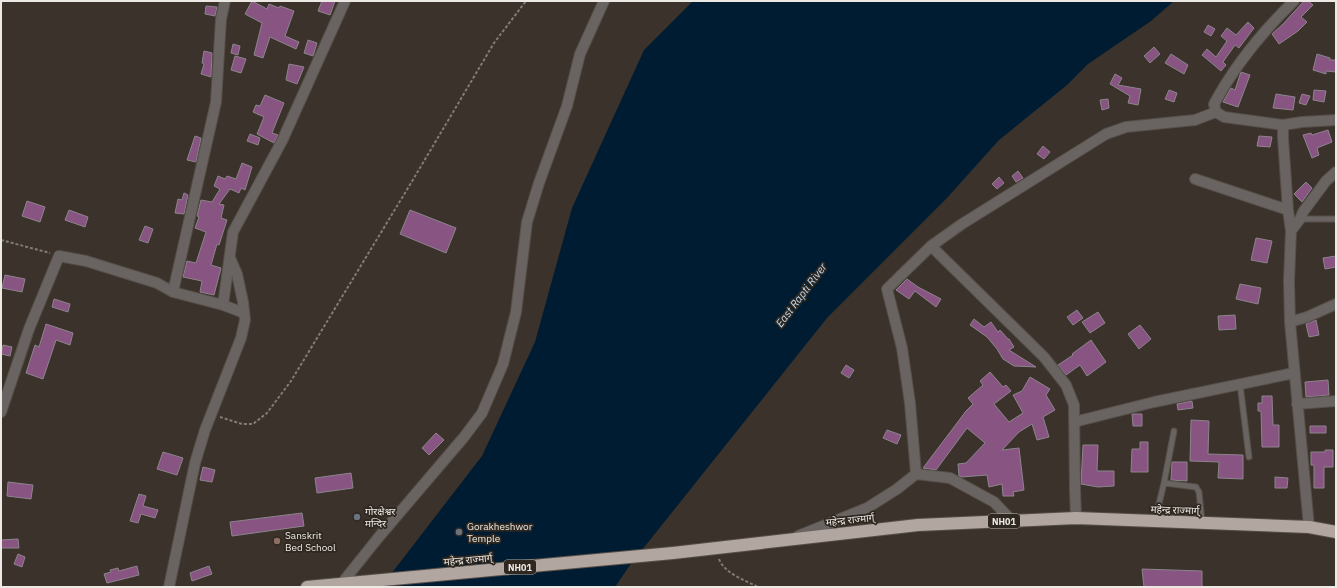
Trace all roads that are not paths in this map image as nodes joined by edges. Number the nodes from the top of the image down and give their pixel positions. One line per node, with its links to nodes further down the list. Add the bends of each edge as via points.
1 (225, 1): 16 (street, via 221,19 216,102)
2 (345, 1): 15 (street, via 282,141 233,232)
3 (604, 1): 38 (street, via 580,54 567,106 527,222 516,312 503,364 482,413)
4 (1294, 1): 5 (street, via 1275,20 1225,83 1214,104)
5 (1216, 112): 7 (street, via 1224,116); 14 (street, via 1195,120 1126,127 1106,134)
6 (1336, 120): 7 (street)
7 (1283, 125): 10 (street)
8 (1336, 172): 12 (street, via 1302,212)
9 (1195, 179): 10 (street)
10 (1288, 210): 13 (street)
11 (1336, 219): 12 (lane)
12 (1300, 220): 13 (street)
13 (1291, 232): 20 (street)
14 (931, 246): 26 (street, via 1044,357 1066,385 1074,405); 29 (street, via 887,289 902,348)
15 (230, 258): 18 (street); 19 (street, via 244,302)
16 (173, 292): 18 (street); 25 (street, via 157,283 86,261 59,256 29,329)
17 (1336, 304): 20 (street)
18 (223, 305): 19 (street)
19 (244, 314): 39 (street, via 241,338 195,463)
20 (1290, 322): 21 (street)
21 (1294, 373): 22 (street); 24 (street)
22 (1240, 384): 26 (street); 28 (lane)
23 (1336, 401): 24 (street)
24 (1297, 404): 35 (street)
25 (1, 412)
26 (1074, 422): 31 (street)
27 (1174, 431): 30 (lane)
28 (1249, 457)
29 (916, 474): 32 (street, via 950,478 994,502); 37 (street, via 867,508)
30 (1164, 483): 33 (lane); 34 (lane, via 1196,487 1200,492)
31 (1076, 518): 32 (highway, महेन्द्र राज्मार्ग् / NH01); 33 (highway, महेन्द्र राज्मार्ग् / NH01)
32 (1012, 521): 37 (highway, महेन्द्र राज्मार्ग् / NH01, via 918,525)
33 (1154, 521): 34 (highway, महेन्द्र राज्मार्ग् / NH01)
34 (1202, 523): 35 (highway, महेन्द्र राज्मार्ग् / NH01)
35 (1309, 528): 36 (highway, महेन्द्र राज्मार्ग् / NH01)
36 (1336, 532)
37 (792, 539): 38 (highway, महेन्द्र राज्मार्ग् / NH01, via 715,549)
38 (342, 583): 40 (highway, NH01)
39 (168, 587)
40 (307, 587)

